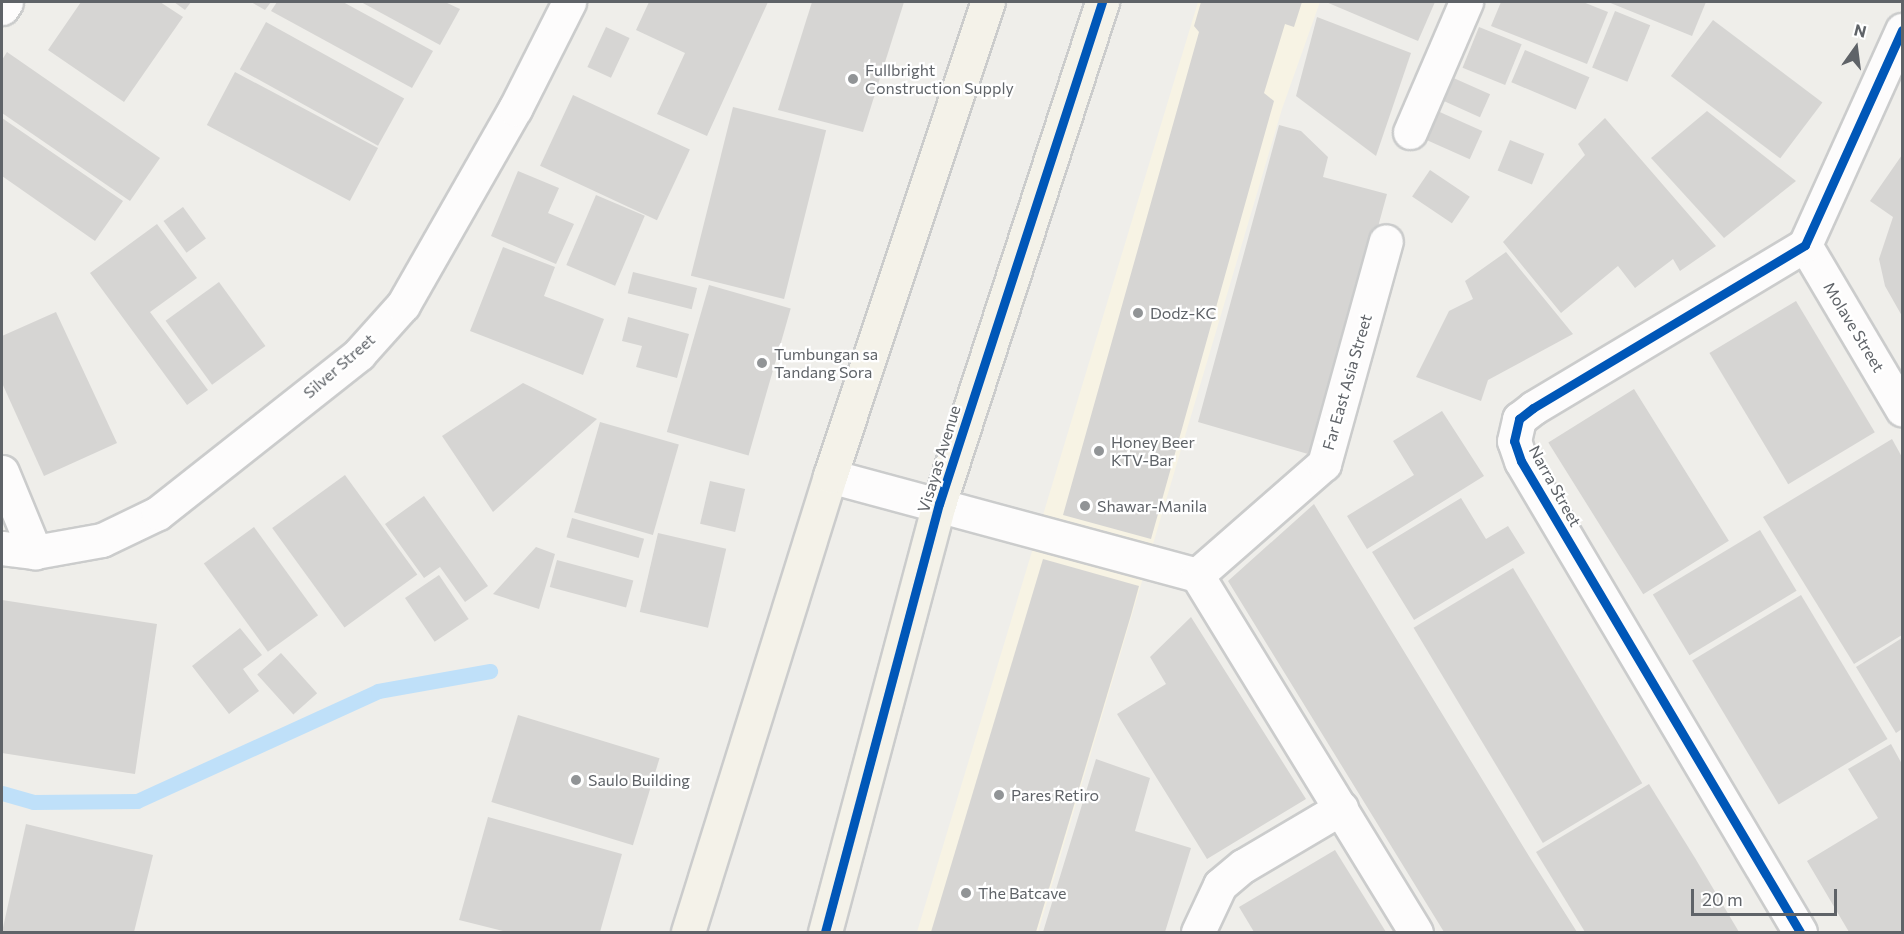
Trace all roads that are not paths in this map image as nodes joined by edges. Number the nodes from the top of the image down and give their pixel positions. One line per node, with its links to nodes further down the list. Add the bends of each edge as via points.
1 (6, 2): 6 (street)
2 (569, 2): 16 (street, Silver Street, via 515,109 403,305 359,354 158,513 102,540)
3 (988, 2): 13 (main road)
4 (1102, 2): 14 (main road, Visayas Avenue)
5 (1466, 2): 8 (street)
6 (2, 9)
7 (1902, 30): 10 (street)
8 (1410, 132)
9 (1386, 240): 17 (street, Far East Asia Street, via 1324,464)
10 (1805, 245): 11 (street, Molave Street); 23 (street, Narra Street, via 1533,408 1519,419 1514,441 1521,461)
11 (1902, 409)
12 (2, 472): 16 (street)
13 (830, 476): 14 (street); 19 (main road)
14 (939, 504): 17 (street); 20 (main road, Visayas Avenue)
15 (2, 548): 16 (street, Silver Street)
16 (35, 552)
17 (1197, 575): 18 (street)
18 (1341, 808): 21 (street, via 1243,866 1220,885); 22 (street)
19 (688, 933)
20 (825, 933)
21 (1198, 933)
22 (1416, 933)
23 (1800, 933)

